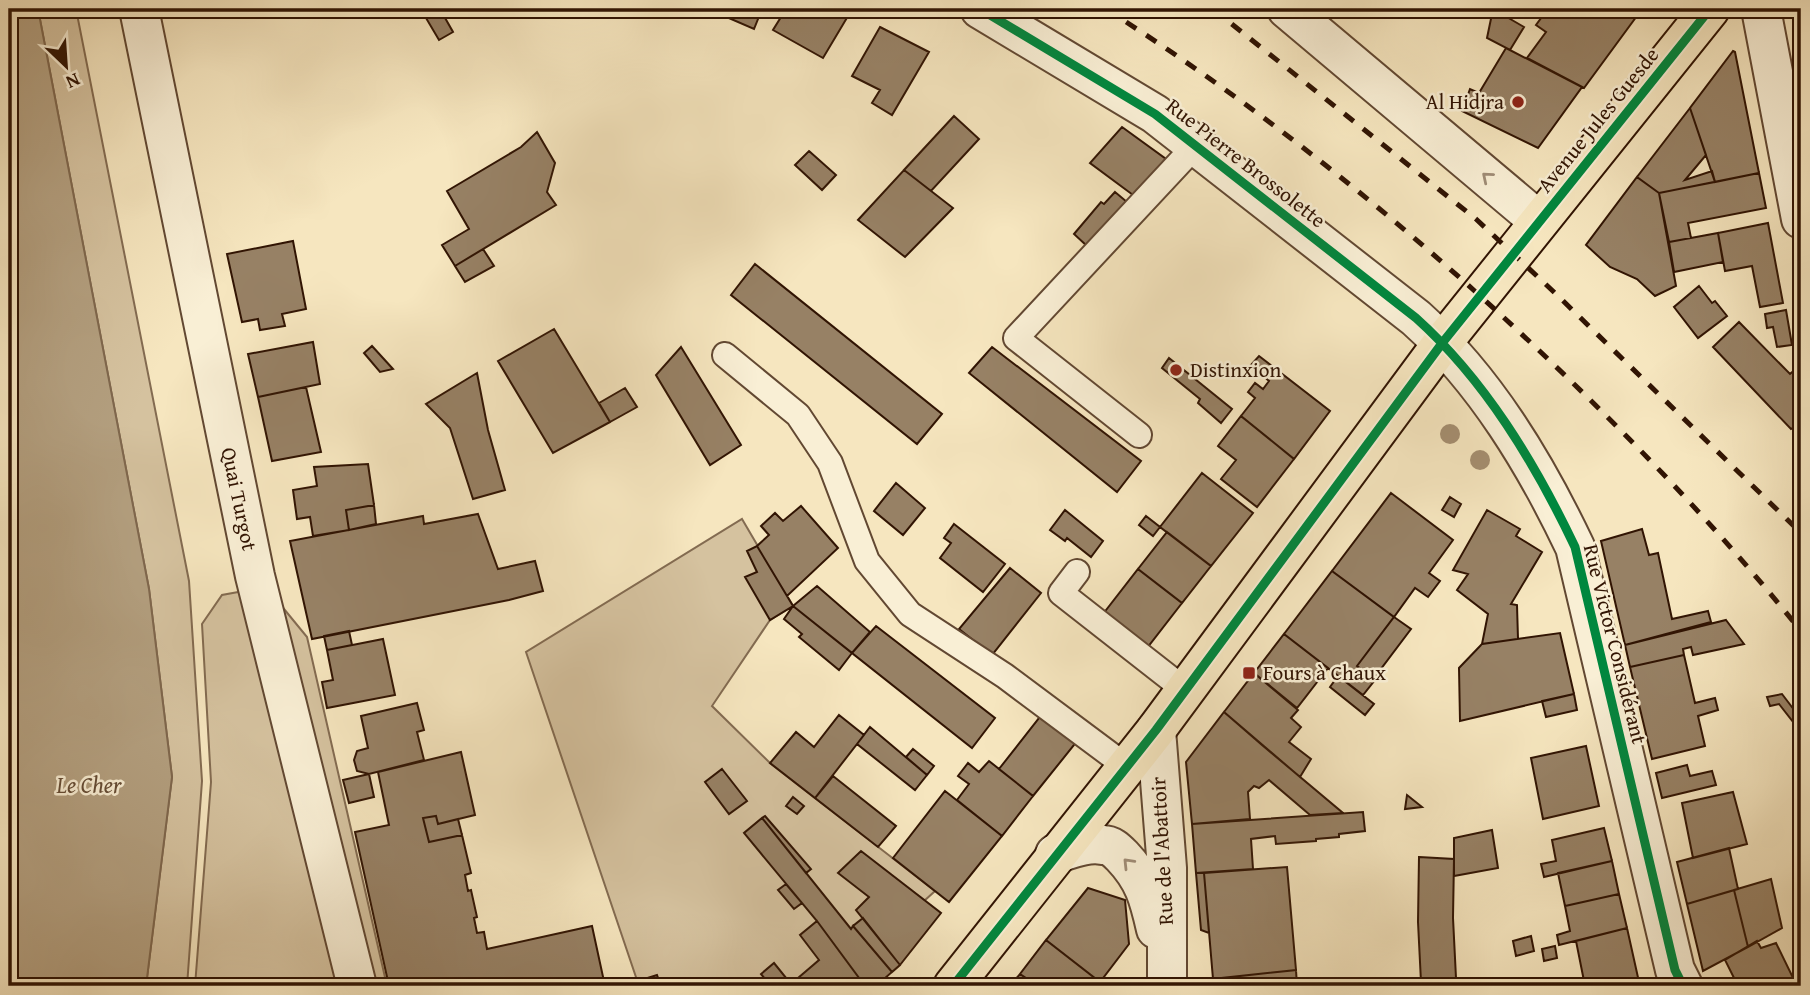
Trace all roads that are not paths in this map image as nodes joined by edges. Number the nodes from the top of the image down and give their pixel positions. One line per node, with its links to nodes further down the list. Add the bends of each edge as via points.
1 (139, 9): 18 (street, Quai Turgot, via 255,576)
2 (980, 9): 6 (street, Rue Pierre Brossolette, via 1155,114)
3 (1287, 9): 8 (street, one-way to 3)
4 (1710, 9): 8 (main road, Avenue Jules Guesde)
5 (1761, 9): 7 (street)
6 (1196, 145): 9 (street, Rue Pierre Brossolette); 11 (lane, via 1016,338)
7 (1801, 219)
8 (1539, 220): 9 (main road, Avenue Jules Guesde)
9 (1443, 342): 13 (main road, Avenue Jules Guesde); 20 (street, Rue Victor Considérant, via 1505,423 1550,494 1575,547 1675,970)
10 (725, 355): 15 (lane, via 798,415 830,463 867,561 910,614 1005,676)
11 (1139, 435)
12 (1077, 572): 13 (lane, via 1061,593)
13 (1185, 690): 14 (main road, Avenue Jules Guesde)
14 (1156, 730): 15 (main road, Avenue Jules Guesde); 17 (street, Rue de l'Abattoir, via 1167,868)
15 (1127, 767): 16 (main road, Avenue Jules Guesde)
16 (1055, 854): 17 (street, Rue de l'Abattoir, one-way to 16, via 1150,900 1137,872 1105,844 1082,845); 19 (main road, Avenue Jules Guesde)
17 (1166, 979)
18 (357, 986)
19 (953, 986)
20 (1683, 986)

